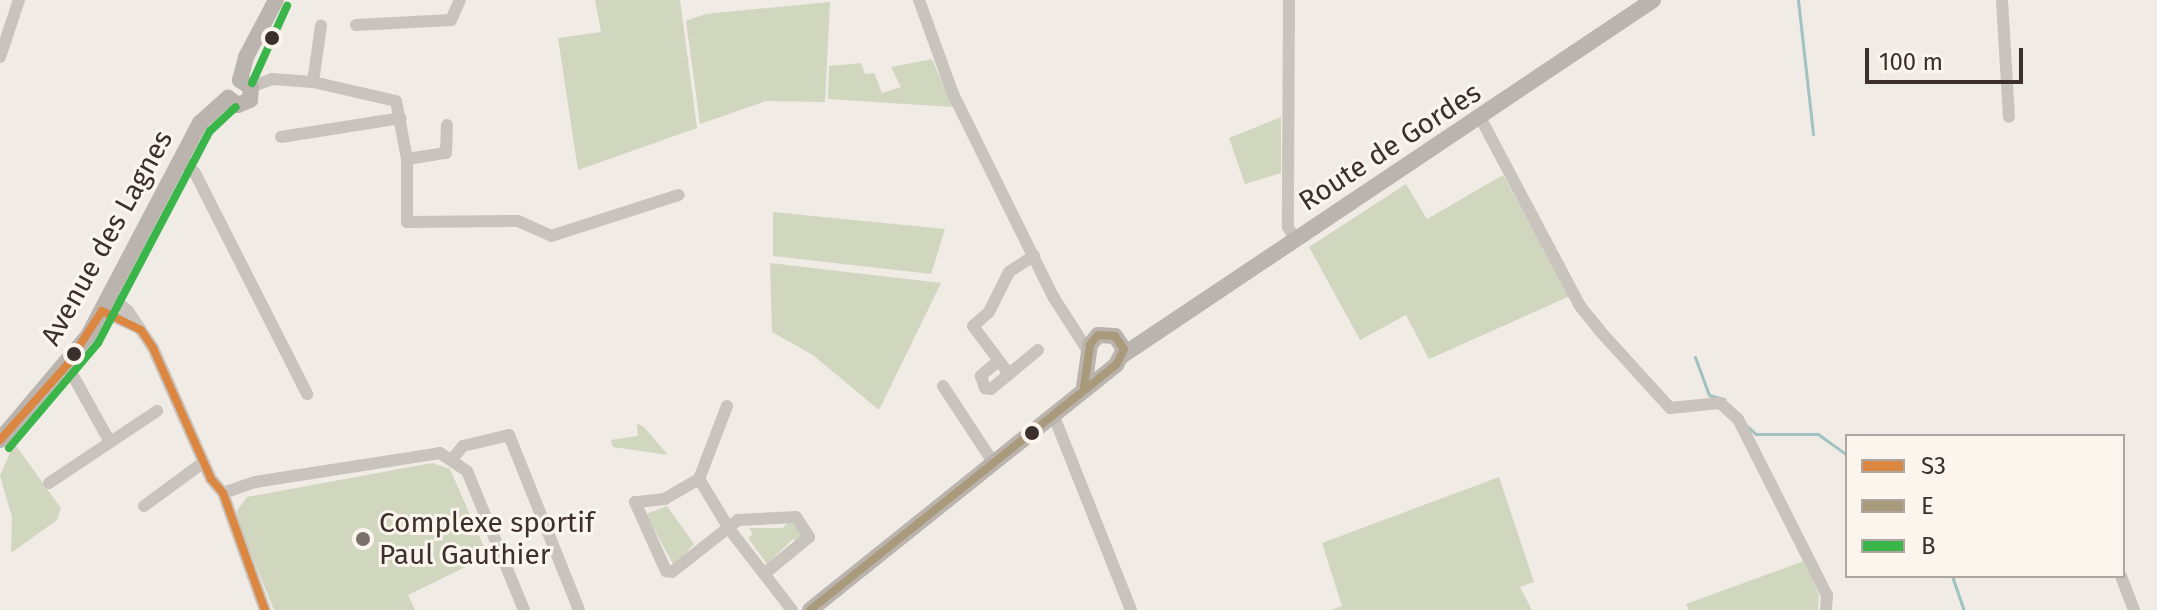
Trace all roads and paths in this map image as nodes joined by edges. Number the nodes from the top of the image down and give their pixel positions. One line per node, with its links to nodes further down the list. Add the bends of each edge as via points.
1 (19, 0): 10 (street)
2 (276, 0): 12 (street, via 246,57)
3 (460, 0): 8 (street, via 451,20)
4 (919, 0): 22 (street, via 953,94)
5 (1289, 0): 21 (street, via 1288,227)
6 (1653, 0): 15 (street, Route de Gordes)
7 (2002, 0): 13 (street)
8 (356, 25)
9 (321, 26): 11 (street)
10 (0, 57)
11 (313, 82): 12 (street, via 272,79); 14 (street, via 384,95 396,101)
12 (246, 84): 18 (street, Avenue des Lagnes, via 229,85 228,98 206,114)
13 (2009, 117)
14 (401, 118): 17 (street); 19 (street)
15 (1481, 119): 21 (street, Route de Gordes); 58 (street, via 1580,306 1600,331 1670,408 1720,403 1738,419 1827,595)
16 (447, 125): 19 (street, via 446,153)
17 (281, 137)
18 (181, 159): 23 (street, Avenue des Lagnes); 36 (street, via 195,173)
19 (407, 159): 20 (street, via 407,222 518,221 551,236)
20 (679, 195)
21 (1295, 240): 26 (street, Route de Gordes)
22 (1034, 256): 24 (street); 30 (street, via 1009,272 989,312 973,326)
23 (106, 303): 31 (street, Avenue des Lagnes); 43 (street, via 141,330)
24 (1073, 325): 25 (street); 28 (street)
25 (1106, 336): 26 (street); 28 (street); 29 (street)
26 (1155, 336): 29 (street, Route de Gordes)
27 (1038, 350): 33 (street)
28 (1089, 355): 32 (street); 35 (street)
29 (1123, 355): 32 (street, Route de Gordes)
30 (998, 361): 33 (street); 33 (street, via 981,376 985,388)
31 (67, 365): 40 (street, Avenue des Lagnes); 41 (street)
32 (1109, 368): 35 (street)
33 (1009, 374)
34 (943, 386): 44 (street)
35 (1084, 387): 39 (street)
36 (307, 394)
37 (727, 406): 45 (street)
38 (157, 411): 41 (street)
39 (1053, 414): 44 (street); 57 (street)
40 (0, 440)
41 (110, 442): 46 (street)
42 (453, 458): 47 (street, via 428,453 255,482); 53 (street, via 467,471); 54 (street, via 463,446 509,435)
43 (204, 462): 47 (street); 48 (street)
44 (993, 462): 56 (street)
45 (699, 479): 49 (street); 49 (street, via 665,499 635,502 666,571 672,572)
46 (49, 483)
47 (223, 493): 52 (street)
48 (144, 506)
49 (730, 530): 50 (street); 50 (street, via 738,520 796,517 809,537)
50 (764, 574): 55 (street)
51 (2122, 578): 59 (street)
52 (265, 610)
53 (524, 610)
54 (579, 610)
55 (792, 610)
56 (810, 610)
57 (1131, 610)
58 (1826, 610)
59 (2134, 610)

